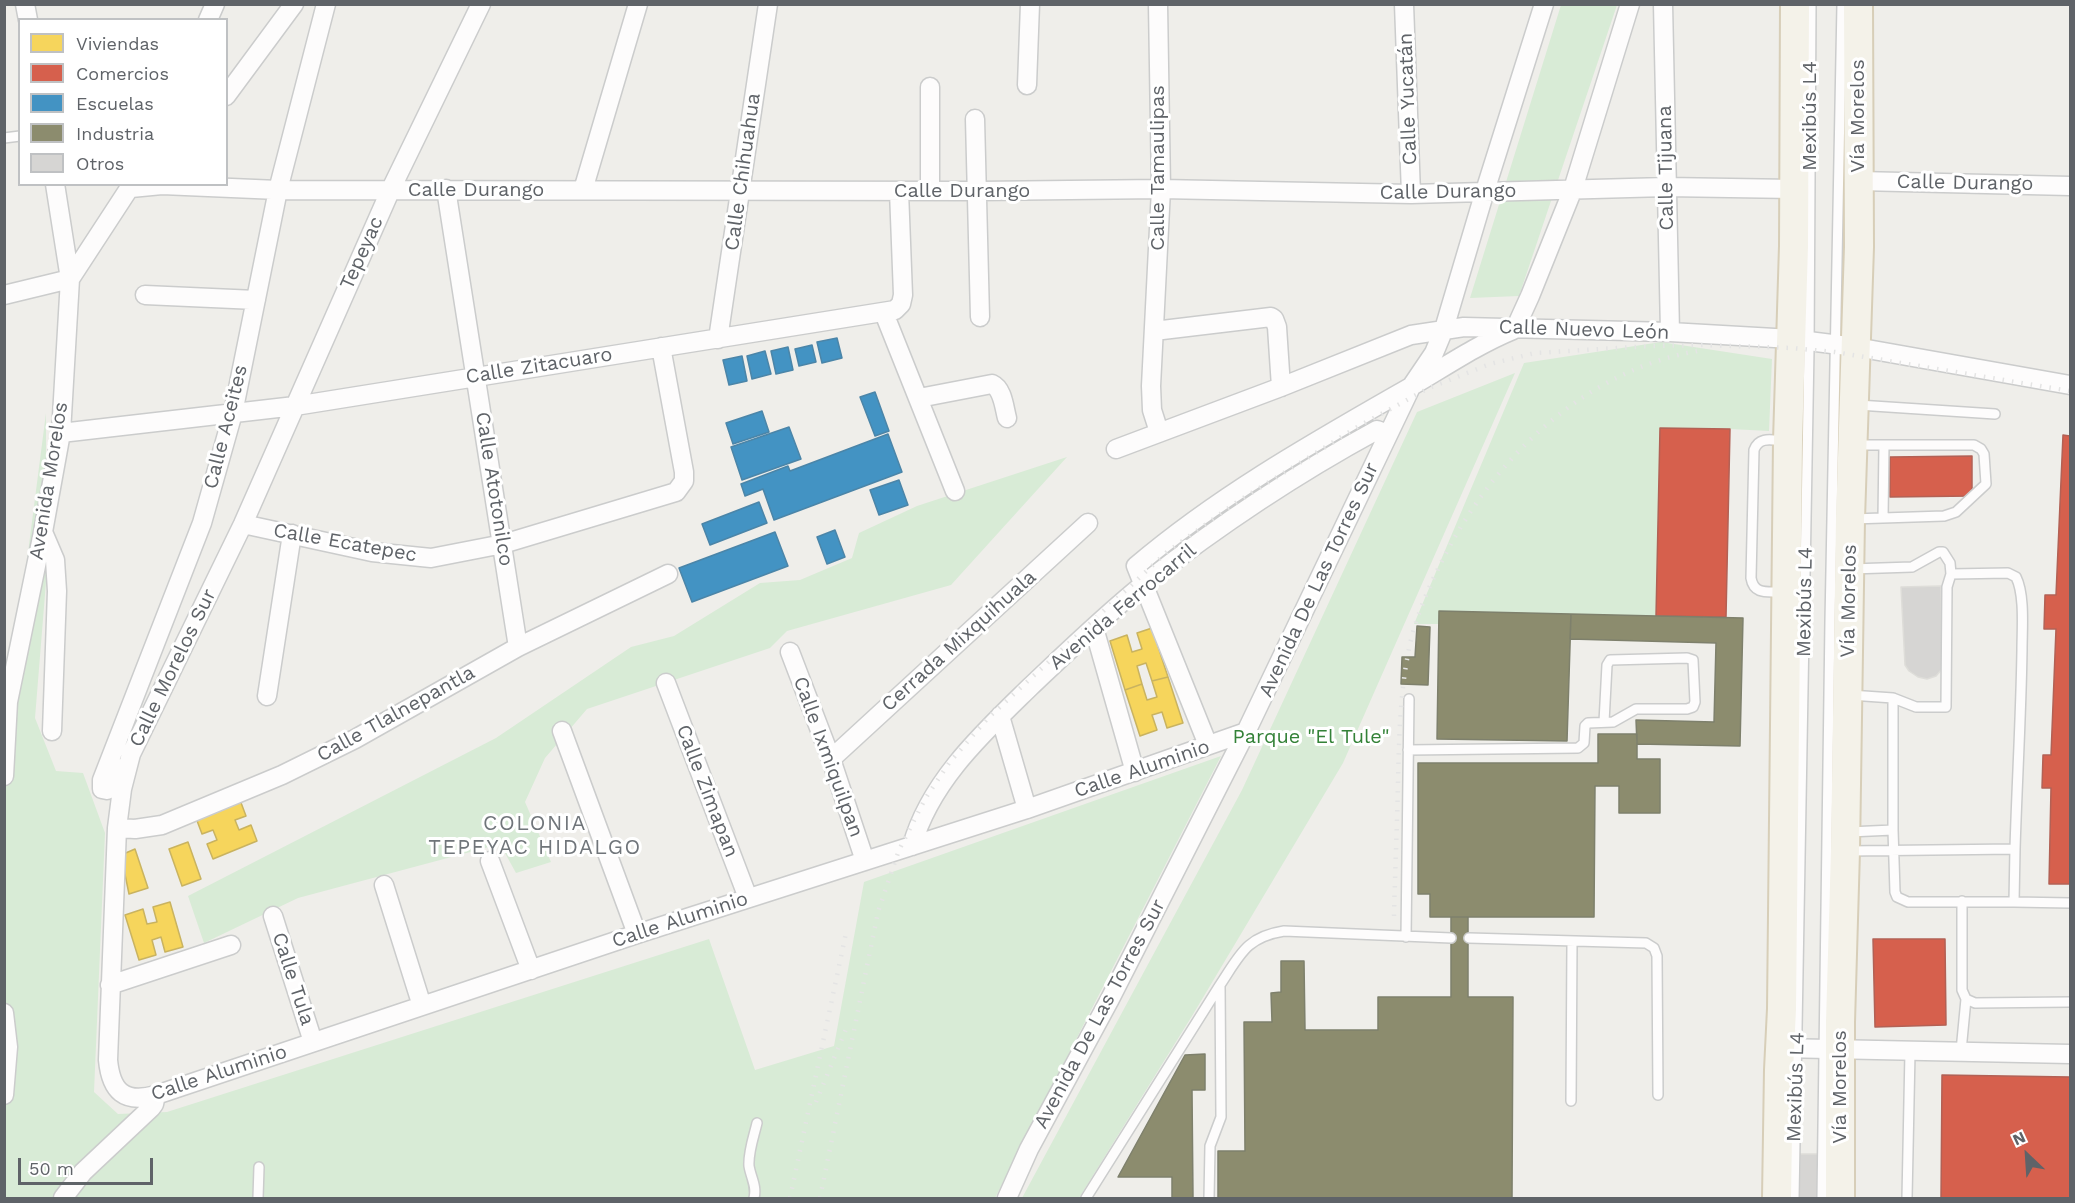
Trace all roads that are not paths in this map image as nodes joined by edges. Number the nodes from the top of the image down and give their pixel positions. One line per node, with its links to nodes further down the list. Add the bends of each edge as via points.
1 (215, 4): 17 (street)
2 (294, 4): 20 (street)
3 (326, 4): 33 (street, Calle Aceites)
4 (481, 4): 28 (street, Tepeyac)
5 (638, 4): 34 (street)
6 (768, 4): 35 (street, Calle Chihuahua)
7 (1030, 4): 18 (street)
8 (1158, 4): 30 (street, Calle Tamaulipas)
9 (1404, 4): 40 (street, Calle Yucatán)
10 (1544, 4): 39 (street, Avenida De Las Torres Sur)
11 (1630, 4): 31 (street)
12 (1664, 4): 27 (street, Calle Tijuana)
13 (1795, 4): 32 (main road)
14 (1811, 4): 52 (lane, Mexibús L4)
15 (1842, 4): 53 (lane, Mexibús L4)
16 (1858, 4): 22 (main road, Vía Morelos)
17 (209, 18)
18 (1027, 85)
19 (930, 87): 37 (street)
20 (228, 93)
21 (975, 119): 38 (street)
22 (1858, 181): 26 (street, Calle Durango); 53 (main road, Vía Morelos)
23 (54, 186): 41 (street, Avenida Morelos)
24 (131, 186): 41 (street)
25 (185, 186): 33 (street, Calle Durango)
26 (2070, 186)
27 (1666, 187): 31 (street, Calle Durango); 32 (street, Calle Durango); 50 (street, Calle Tijuana)
28 (391, 189): 29 (street, Calle Durango); 33 (street, Calle Durango); 61 (street, Tepeyac)
29 (446, 189): 34 (street, Calle Durango); 55 (street, Calle Atotonilco)
30 (1161, 189): 38 (street, Calle Durango); 40 (street, Calle Durango); 49 (street, Calle Tamaulipas)
31 (1573, 189): 39 (street, Calle Durango); 48 (street)
32 (1794, 189): 52 (main road)
33 (278, 190): 44 (street, Calle Aceites)
34 (583, 190): 35 (street, Calle Durango)
35 (741, 191): 36 (street, Calle Durango); 51 (street, Calle Chihuahua)
36 (899, 191): 37 (street, Calle Durango); 45 (street, via 902,299 895,310)
37 (930, 191): 38 (street, Calle Durango)
38 (978, 191): 46 (street)
39 (1485, 191): 40 (street, Calle Durango); 47 (street, Avenida De Las Torres Sur)
40 (1411, 194)
41 (70, 279): 42 (street); 66 (street, Avenida Morelos)
42 (4, 295)
43 (145, 295): 44 (street)
44 (256, 300): 62 (street, Calle Aceites)
45 (884, 313): 51 (street, Calle Zitacuaro); 59 (street)
46 (980, 317)
47 (1444, 329): 48 (street, Calle Nuevo León); 57 (street, Calle Nuevo León, via 1411,335); 58 (street, Avenida De Las Torres Sur)
48 (1515, 330): 50 (street, Calle Nuevo León); 58 (street, Avenida Ferrocarril)
49 (1154, 331): 57 (street, via 1270,317 1277,327); 65 (street, Calle Tamaulipas, via 1151,403)
50 (1670, 332): 52 (street, Calle Nuevo León)
51 (718, 339): 54 (street, Calle Zitacuaro)
52 (1800, 340): 53 (street, Calle Nuevo León); 131 (lane, Mexibús L4); 131 (main road, via 1788,441 1782,1009)
53 (1846, 346): 56 (street, Calle Nuevo León); 60 (main road, Vía Morelos); 132 (lane, Mexibús L4)
54 (661, 347): 55 (street, Calle Zitacuaro); 78 (street, Calle Ecatepec, via 684,481 676,492)
55 (476, 376): 61 (street, Calle Zitacuaro); 78 (street, Calle Atotonilco)
56 (2070, 385)
57 (1281, 387): 65 (street, Calle Nuevo León)
58 (1411, 387): 67 (street, Avenida De Las Torres Sur); 82 (street, Avenida Ferrocarril, via 1258,477 1172,535 1136,566)
59 (919, 398): 64 (street, via 992,384 999,390); 71 (street)
60 (1853, 404): 63 (lane); 68 (main road, Vía Morelos)
61 (295, 406): 62 (street, Calle Zitacuaro); 74 (street, Calle Morelos Sur)
62 (232, 413): 66 (street, Calle Zitacuaro); 98 (street, Calle Aceites, via 202,524 102,780 104,790 111,787)
63 (1995, 414)
64 (1007, 418)
65 (1159, 432): 70 (street, Calle Nuevo León)
66 (61, 433): 76 (street, Avenida Morelos)
67 (1388, 434): 82 (street, Avenida Ferrocarril, via 1377,430 1298,476); 95 (street, Avenida De Las Torres Sur)
68 (1852, 445): 69 (lane); 73 (main road, Vía Morelos)
69 (1884, 445): 72 (lane); 72 (lane, via 1974,445 1984,454 1987,481 1983,489 1950,515)
70 (1116, 449)
71 (955, 491)
72 (1883, 518): 73 (lane)
73 (1850, 519): 79 (main road, Vía Morelos)
74 (243, 524): 77 (street, Calle Ecatepec); 98 (street, Calle Morelos Sur)
75 (1088, 524): 99 (street, Cerrada Mixquihuala)
76 (43, 532): 93 (street, via 55,560 57,591); 101 (street, Avenida Morelos, via 8,702)
77 (292, 534): 78 (street, Calle Ecatepec, via 416,558); 88 (street)
78 (503, 544): 84 (street, Calle Atotonilco)
79 (1849, 569): 81 (lane, via 1912,567 1943,552); 87 (main road, Vía Morelos)
80 (668, 574): 84 (street, Calle Tlalnepantla)
81 (1951, 574): 89 (lane, via 1947,587 1946,707 1916,707); 108 (lane, via 2008,573 2016,577 2020,586 2020,751)
82 (1143, 584): 83 (street, Avenida Ferrocarril); 96 (street)
83 (1094, 628): 91 (street, Avenida Ferrocarril); 100 (street)
84 (518, 647): 103 (street, Calle Tlalnepantla, via 356,739 282,775 162,825)
85 (790, 652): 99 (street, Calle Ixmiquilpan)
86 (666, 683): 112 (street, Calle Zimapan)
87 (1848, 695): 89 (lane); 105 (main road, Vía Morelos)
88 (267, 696)
89 (1893, 698): 104 (lane)
90 (1409, 699): 97 (lane)
91 (1000, 716): 102 (street); 106 (street, Avenida Ferrocarril, via 936,792)
92 (1604, 722): 92 (lane, via 1617,720 1636,709 1693,707 1693,660 1610,660); 97 (lane, via 1586,724 1584,743 1574,749)
93 (52, 731)
94 (562, 731): 117 (street)
95 (1246, 732): 96 (street, Calle Aluminio); 146 (street, Avenida De Las Torres Sur)
96 (1208, 745): 100 (street, Calle Aluminio)
97 (1408, 750): 118 (lane)
98 (131, 754): 103 (street, Calle Morelos Sur)
99 (831, 759): 110 (street, Calle Ixmiquilpan)
100 (1135, 772): 102 (street, Calle Aluminio)
101 (4, 776)
102 (1027, 809): 106 (street, Calle Aluminio)
103 (117, 828): 124 (street, Calle Morelos Sur)
104 (1893, 830): 105 (lane); 107 (lane)
105 (1845, 841): 107 (lane); 132 (main road, Vía Morelos)
106 (912, 846): 110 (street, Calle Aluminio)
107 (1893, 849): 108 (lane); 113 (lane, via 1897,897 1908,902)
108 (2015, 849): 114 (lane)
109 (490, 861): 123 (street)
110 (865, 861): 112 (street, Calle Aluminio)
111 (384, 885): 128 (street)
112 (748, 898): 117 (street, Calle Aluminio)
113 (1962, 901): 114 (lane); 126 (lane, via 1962,990)
114 (2014, 902): 115 (lane)
115 (2070, 903)
116 (273, 916): 130 (street, Calle Tula)
117 (637, 934): 123 (street, Calle Aluminio)
118 (1407, 937): 119 (lane); 125 (lane, via 1269,933 1250,944)
119 (1451, 938)
120 (1468, 938): 121 (lane)
121 (1572, 942): 139 (lane, via 1646,944 1654,948); 140 (lane)
122 (231, 945): 124 (street)
123 (531, 970): 128 (street, Calle Aluminio)
124 (110, 985): 136 (street, Calle Morelos Sur, via 108,1060)
125 (1220, 985): 147 (lane); 148 (lane, via 1221,1117 1210,1146)
126 (1966, 999): 127 (lane, via 1975,1003); 133 (lane)
127 (2070, 1002)
128 (422, 1006): 130 (street, Calle Aluminio)
129 (4, 1013): 137 (street, via 8,1047)
130 (313, 1042): 138 (street, Calle Aluminio)
131 (1788, 1049): 132 (street); 149 (main road); 150 (lane, Mexibús L4)
132 (1832, 1049): 134 (street); 151 (lane, Mexibús L4); 152 (main road, Vía Morelos)
133 (1961, 1051): 134 (street); 135 (street)
134 (1910, 1052): 153 (lane)
135 (2070, 1054)
136 (116, 1088): 138 (street, Calle Aluminio, via 134,1099)
137 (4, 1095)
138 (156, 1095): 143 (street, via 151,1108 83,1172)
139 (1658, 1095)
140 (1571, 1101)
141 (757, 1123): 145 (lane, via 749,1158)
142 (259, 1167): 144 (lane)
143 (63, 1198)
144 (258, 1198)
145 (754, 1198)
146 (1007, 1198)
147 (1086, 1198)
148 (1209, 1198)
149 (1777, 1198)
150 (1794, 1198)
151 (1822, 1198)
152 (1840, 1198)
153 (1907, 1198)

